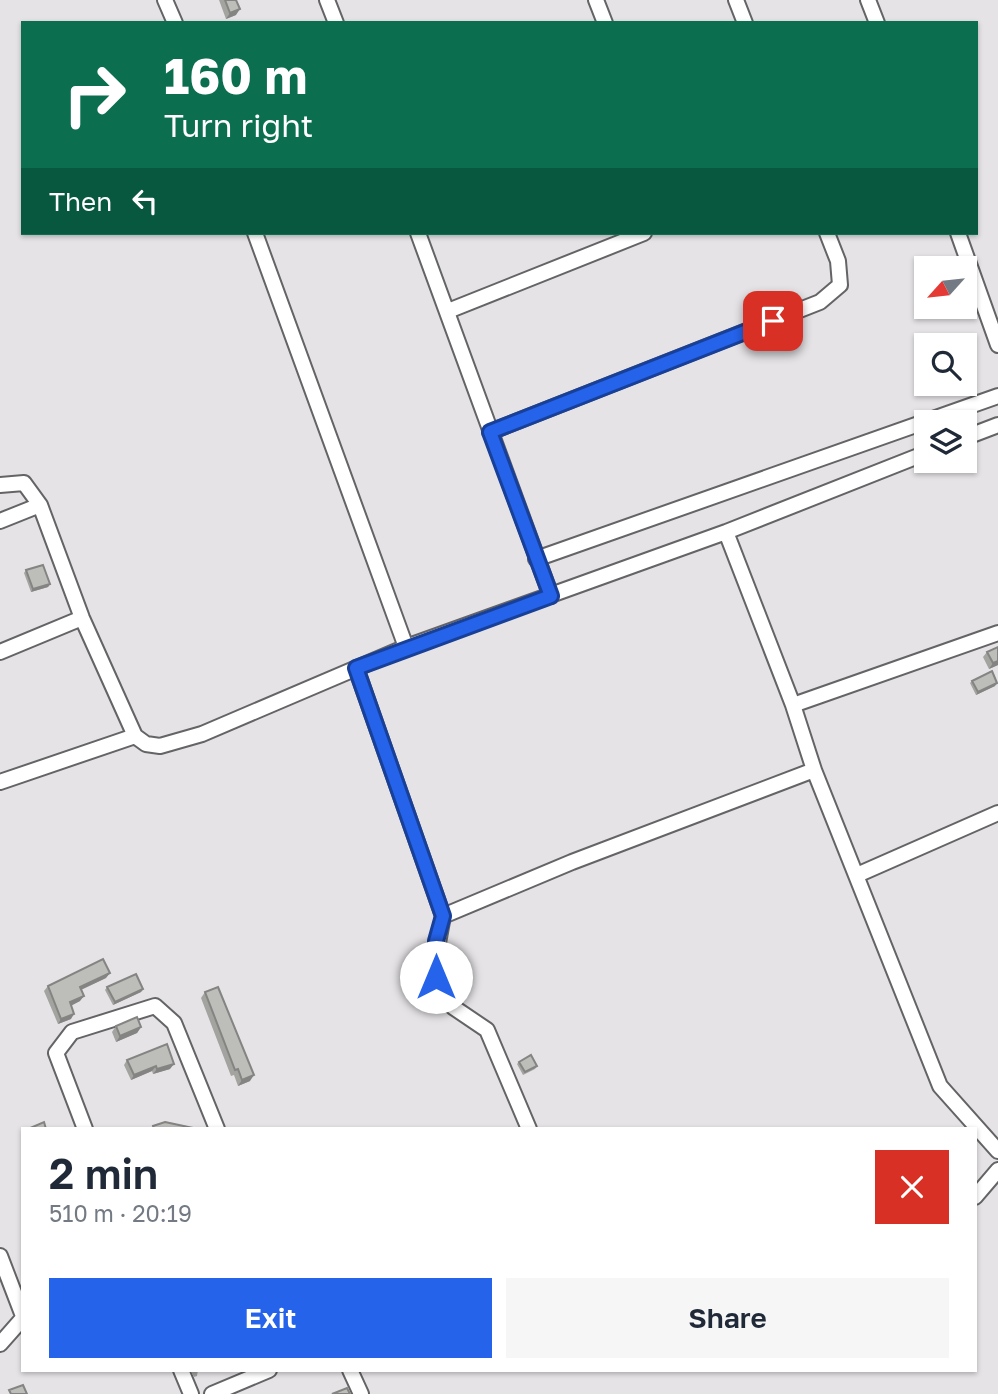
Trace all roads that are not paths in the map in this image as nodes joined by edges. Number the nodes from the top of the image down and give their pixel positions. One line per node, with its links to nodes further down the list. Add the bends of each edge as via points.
1 (165, 0): 6 (street)
2 (327, 0): 7 (street)
3 (596, 0): 8 (street)
4 (736, 0): 9 (street)
5 (868, 0): 10 (street)
6 (174, 21)
7 (335, 21)
8 (604, 21)
9 (744, 21)
10 (876, 21)
11 (256, 235): 31 (street)
12 (419, 235): 16 (street)
13 (639, 235): 16 (street)
14 (828, 235): 20 (street, via 838,261 840,285 820,303)
15 (959, 235): 17 (street)
16 (448, 311): 20 (street)
17 (998, 345)
18 (998, 396): 27 (street)
19 (998, 425): 21 (street)
20 (490, 432): 27 (street)
21 (977, 433)
22 (914, 458): 26 (street)
23 (0, 485): 24 (street, via 24,483)
24 (40, 505): 25 (street); 29 (street)
25 (0, 521)
26 (726, 532): 28 (street); 34 (street)
27 (536, 559): 28 (street)
28 (551, 596): 31 (street)
29 (82, 618): 32 (street); 35 (street)
30 (998, 633): 34 (street)
31 (406, 647): 33 (street)
32 (0, 652)
33 (356, 668): 35 (street, via 178,742 153,746); 40 (street)
34 (793, 705): 36 (street)
35 (135, 736): 37 (street)
36 (814, 770): 39 (street); 40 (street)
37 (0, 782)
38 (998, 813): 39 (street)
39 (857, 875): 45 (street, via 940,1086)
40 (443, 916): 43 (street, via 435,959 441,992 453,1007 487,1030)
41 (84, 1127): 42 (street, via 56,1053 72,1032 155,1006 174,1023)
42 (216, 1127)
43 (528, 1127)
44 (977, 1127): 46 (street)
45 (977, 1127)
46 (998, 1151)
47 (998, 1170): 48 (street)
48 (977, 1195)
49 (0, 1256): 50 (street)
50 (21, 1312)
51 (21, 1319): 52 (street)
52 (0, 1344)
53 (182, 1372): 56 (street)
54 (264, 1372): 57 (street)
55 (352, 1372): 58 (street)
56 (191, 1394)
57 (212, 1394)
58 (361, 1394)

